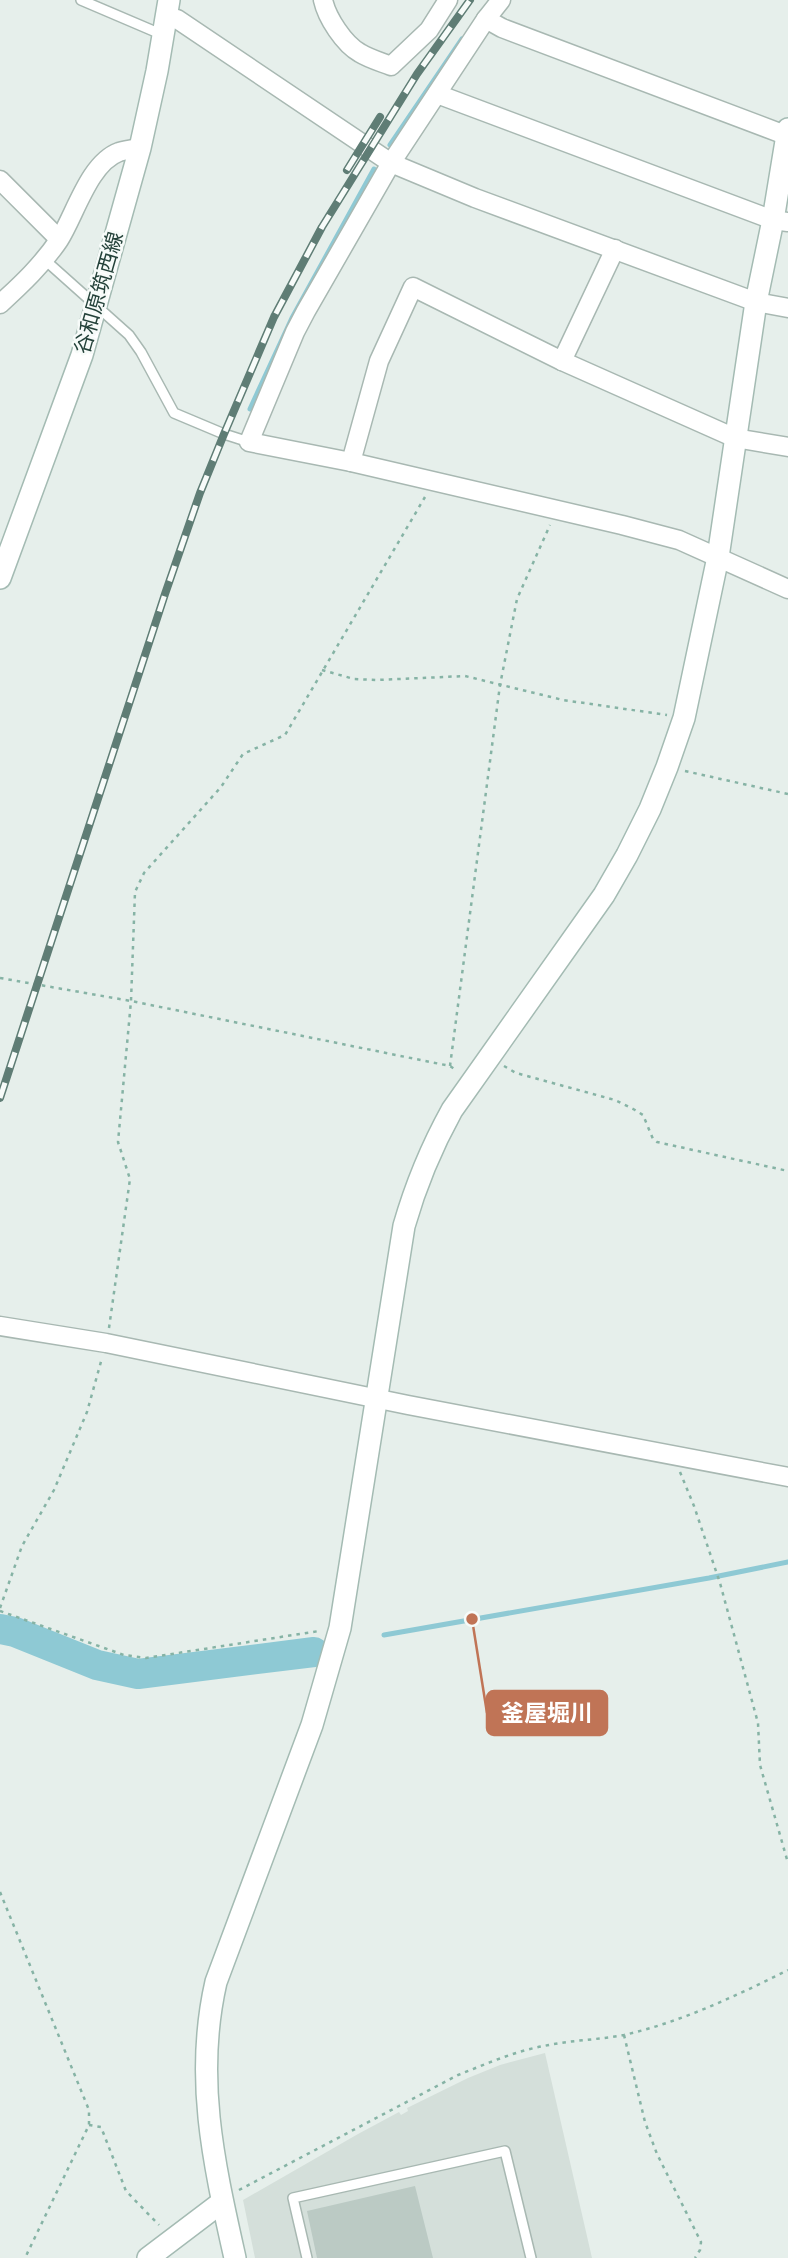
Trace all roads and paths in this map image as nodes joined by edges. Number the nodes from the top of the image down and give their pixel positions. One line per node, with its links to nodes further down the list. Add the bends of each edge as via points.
1 (81, 0): 5 (lane)
2 (323, 0): 3 (street, via 340,33 359,53 391,66 429,30)
3 (448, 0)
4 (501, 0): 6 (street)
5 (166, 17): 9 (street, 谷和原筑西線); 10 (street, via 177,19)
6 (486, 19): 7 (street); 8 (street)
7 (438, 94): 10 (street); 12 (street)
8 (788, 133): 12 (street)
9 (140, 148): 13 (street, via 118,152 96,169); 18 (street, 谷和原筑西線)
10 (391, 163): 14 (street); 22 (street, via 295,332)
11 (0, 180): 13 (street)
12 (781, 221): 16 (street)
13 (60, 239): 15 (street)
14 (615, 249): 16 (street); 20 (street)
15 (44, 260): 17 (street); 18 (lane)
16 (756, 302): 19 (street); 21 (street)
17 (0, 304)
18 (96, 305): 22 (lane, via 135,344 174,413); 28 (street, 谷和原筑西線)
19 (788, 308)
20 (562, 361): 21 (street); 24 (street, via 413,287 379,361)
21 (735, 438): 23 (street); 27 (street)
22 (249, 442): 24 (street)
23 (788, 447)
24 (351, 463): 25 (street)
25 (434, 482): 26 (street); 30 (path)
26 (557, 510): 27 (street, via 679,540); 31 (path, via 517,600)
27 (718, 557): 29 (street); 32 (street)
28 (0, 578)
29 (788, 589)
30 (322, 670): 31 (path, via 354,679 465,676); 36 (path, via 285,735 243,754 144,873 135,892)
31 (500, 684): 32 (path, via 563,700); 36 (path, via 450,1066)
32 (684, 718): 33 (street)
33 (667, 767): 34 (path); 37 (street, via 604,895)
34 (788, 794)
35 (0, 978): 36 (path)
36 (131, 1001): 40 (path, via 118,1142 130,1180)
37 (489, 1058): 38 (path, via 516,1073 615,1100 643,1115 657,1142); 41 (street, via 452,1110 415,1188 404,1226)
38 (788, 1171)
39 (0, 1326): 40 (street)
40 (106, 1343): 41 (street); 44 (path, via 87,1412 54,1490 22,1546)
41 (377, 1398): 42 (street); 45 (street)
42 (675, 1457): 43 (street); 46 (path, via 720,1584 758,1723 760,1765)
43 (788, 1477)
44 (0, 1610): 45 (path, via 124,1655 146,1658)
45 (340, 1628): 51 (street, via 313,1725 211,2003 207,2114)
46 (788, 1863)
47 (0, 1892): 50 (path, via 89,2110)
48 (788, 1970): 49 (path, via 737,1996)
49 (624, 2035): 51 (path, via 543,2046 489,2062 251,2182); 58 (path, via 645,2122 701,2242)
50 (89, 2124): 52 (path, via 102,2127 126,2191); 53 (path)
51 (222, 2202): 52 (street); 55 (street)
52 (172, 2238): 54 (street)
53 (24, 2258)
54 (148, 2258)
55 (235, 2258)
56 (307, 2258): 57 (lane, via 293,2198 505,2151)
57 (531, 2258)
58 (695, 2258)

